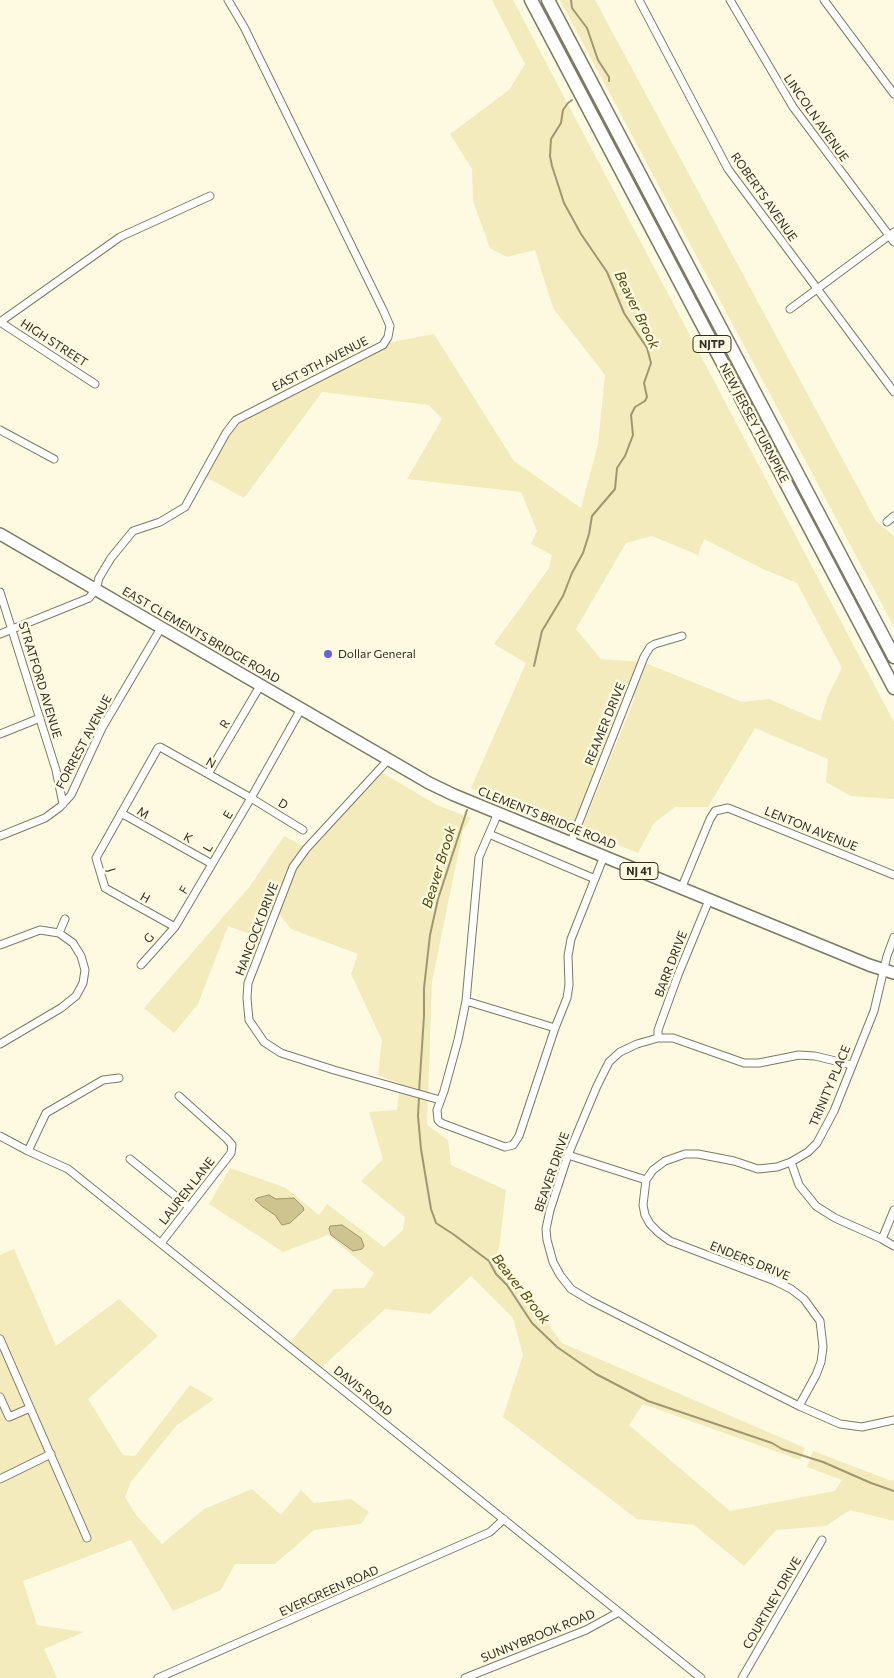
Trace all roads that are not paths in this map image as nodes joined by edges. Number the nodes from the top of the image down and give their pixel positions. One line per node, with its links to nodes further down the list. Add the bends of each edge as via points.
1 (228, 0): 23 (street, EAST 9TH AVENUE, via 383,310 390,326 388,337 382,345 236,420 185,507 160,522 133,531 111,558)
2 (531, 0): 31 (highway, NEW JERSEY TURNPIKE / NJTP)
3 (548, 0): 8 (highway, NEW JERSEY TURNPIKE / NJTP)
4 (553, 0): 8 (highway)
5 (639, 0): 13 (street, ROBERTS AVENUE, via 728,168)
6 (730, 0): 11 (street, LINCOLN AVENUE, via 793,107)
7 (826, 0): 9 (street)
8 (574, 50): 29 (highway, NEW JERSEY TURNPIKE / NJTP)
9 (894, 94)
10 (210, 196): 15 (street, via 120,237)
11 (892, 234): 12 (street, LINCOLN AVENUE); 13 (street)
12 (894, 242)
13 (818, 289): 14 (street); 17 (street, ROBERTS AVENUE)
14 (790, 309)
15 (0, 322): 16 (street, HIGH STREET)
16 (96, 384)
17 (894, 392)
18 (0, 430): 19 (street)
19 (54, 460)
20 (894, 516): 21 (street)
21 (887, 522)
22 (0, 534): 23 (main road, EAST CLEMENTS BRIDGE ROAD / NJ 41)
23 (96, 589): 25 (main road, EAST CLEMENTS BRIDGE ROAD / NJ 41); 26 (street, via 89,598)
24 (0, 592): 26 (street, STRATFORD AVENUE)
25 (161, 628): 30 (main road, EAST CLEMENTS BRIDGE ROAD / NJ 41); 38 (street, FORREST AVENUE, via 102,728 71,795)
26 (12, 629): 27 (street); 33 (street, STRATFORD AVENUE)
27 (0, 634)
28 (682, 636): 45 (street, REAMER DRIVE, via 655,644 644,657)
29 (894, 657)
30 (260, 686): 32 (main road, EAST CLEMENTS BRIDGE ROAD / NJ 41); 36 (street, R)
31 (894, 688)
32 (301, 709): 35 (main road, EAST CLEMENTS BRIDGE ROAD / NJ 41); 37 (street)
33 (40, 718): 34 (street); 38 (street, STRATFORD AVENUE)
34 (0, 734)
35 (388, 760): 39 (main road, CLEMENTS BRIDGE ROAD / NJ 41, via 429,784); 68 (street, HANCOCK DRIVE, via 293,867 248,984 249,1020 264,1042 281,1053)
36 (208, 774): 37 (street, N); 40 (street, N, via 160,747)
37 (251, 798): 41 (street, D); 46 (street, E)
38 (63, 804): 44 (street, FORREST AVENUE, via 45,818)
39 (498, 812): 43 (street); 45 (main road, CLEMENTS BRIDGE ROAD / NJ 41)
40 (121, 813): 42 (street, M); 51 (street, J, via 96,858)
41 (302, 830)
42 (153, 832): 48 (street, K)
43 (489, 834): 50 (street); 61 (street, via 479,857)
44 (0, 836)
45 (571, 842): 47 (main road, CLEMENTS BRIDGE ROAD / NJ 41)
46 (224, 844): 48 (street, L)
47 (604, 856): 50 (street); 52 (main road, CLEMENTS BRIDGE ROAD / NJ 41)
48 (212, 864): 55 (street, F)
49 (894, 875): 52 (street, LENTON AVENUE, via 728,808 715,812 710,819)
50 (595, 879): 62 (street, via 571,939 567,998)
51 (105, 888): 55 (street, H)
52 (681, 888): 53 (main road, CLEMENTS BRIDGE ROAD / NJ 41)
53 (709, 900): 60 (main road, CLEMENTS BRIDGE ROAD / NJ 41); 63 (street, BARR DRIVE, via 678,975)
54 (65, 919): 56 (street)
55 (175, 927): 59 (street, G)
56 (59, 933): 58 (street, via 40,930); 64 (street, via 73,943 81,956 85,970 83,983 76,996 61,1008)
57 (894, 937): 60 (street, TRINITY PLACE)
58 (0, 945)
59 (140, 965)
60 (888, 971): 65 (street, TRINITY PLACE)
61 (466, 1001): 62 (street); 68 (street)
62 (555, 1028): 68 (street, via 520,1136 513,1145 505,1147 441,1124 436,1115)
63 (658, 1038): 65 (street, BEAVER DRIVE, via 673,1038 744,1063 799,1055); 71 (street, BEAVER DRIVE, via 620,1052 610,1062)
64 (0, 1044)
65 (852, 1065): 73 (street, TRINITY PLACE, via 817,1143)
66 (119, 1078): 70 (street, via 103,1080 46,1113)
67 (178, 1096): 75 (street, LAUREN LANE, via 232,1144 231,1153)
68 (440, 1100)
69 (0, 1136): 70 (street, DAVIS ROAD)
70 (28, 1151): 78 (street, DAVIS ROAD, via 68,1169)
71 (568, 1155): 74 (street); 82 (street, BEAVER DRIVE, via 546,1229 553,1262 571,1289)
72 (130, 1159): 75 (street)
73 (791, 1162): 74 (street, TRINITY PLACE, via 758,1169 734,1161 685,1154 664,1161); 77 (street, via 799,1185 816,1206)
74 (646, 1180): 82 (street, ENDERS DRIVE, via 645,1215 659,1233 670,1241 791,1289 804,1299 820,1321 821,1362)
75 (189, 1207): 78 (street, LAUREN LANE)
76 (894, 1210): 77 (street)
77 (882, 1239): 79 (street)
78 (162, 1243): 87 (street, DAVIS ROAD)
79 (894, 1246)
80 (0, 1339): 83 (street)
81 (0, 1397): 83 (street, via 9,1418)
82 (799, 1406): 84 (street, BEAVER DRIVE, via 840,1424 862,1428)
83 (30, 1408): 85 (street)
84 (894, 1420)
85 (51, 1454): 86 (street); 88 (street)
86 (0, 1479)
87 (504, 1519): 90 (street, DAVIS ROAD); 91 (street, EVERGREEN ROAD, via 490,1532)
88 (88, 1538)
89 (822, 1540): 94 (street, COURTNEY DRIVE)
90 (619, 1612): 92 (street, SUNNYBROOK ROAD, via 586,1630); 93 (street, DAVIS ROAD)
91 (158, 1678)
92 (465, 1678)
93 (701, 1678)
94 (742, 1678)

